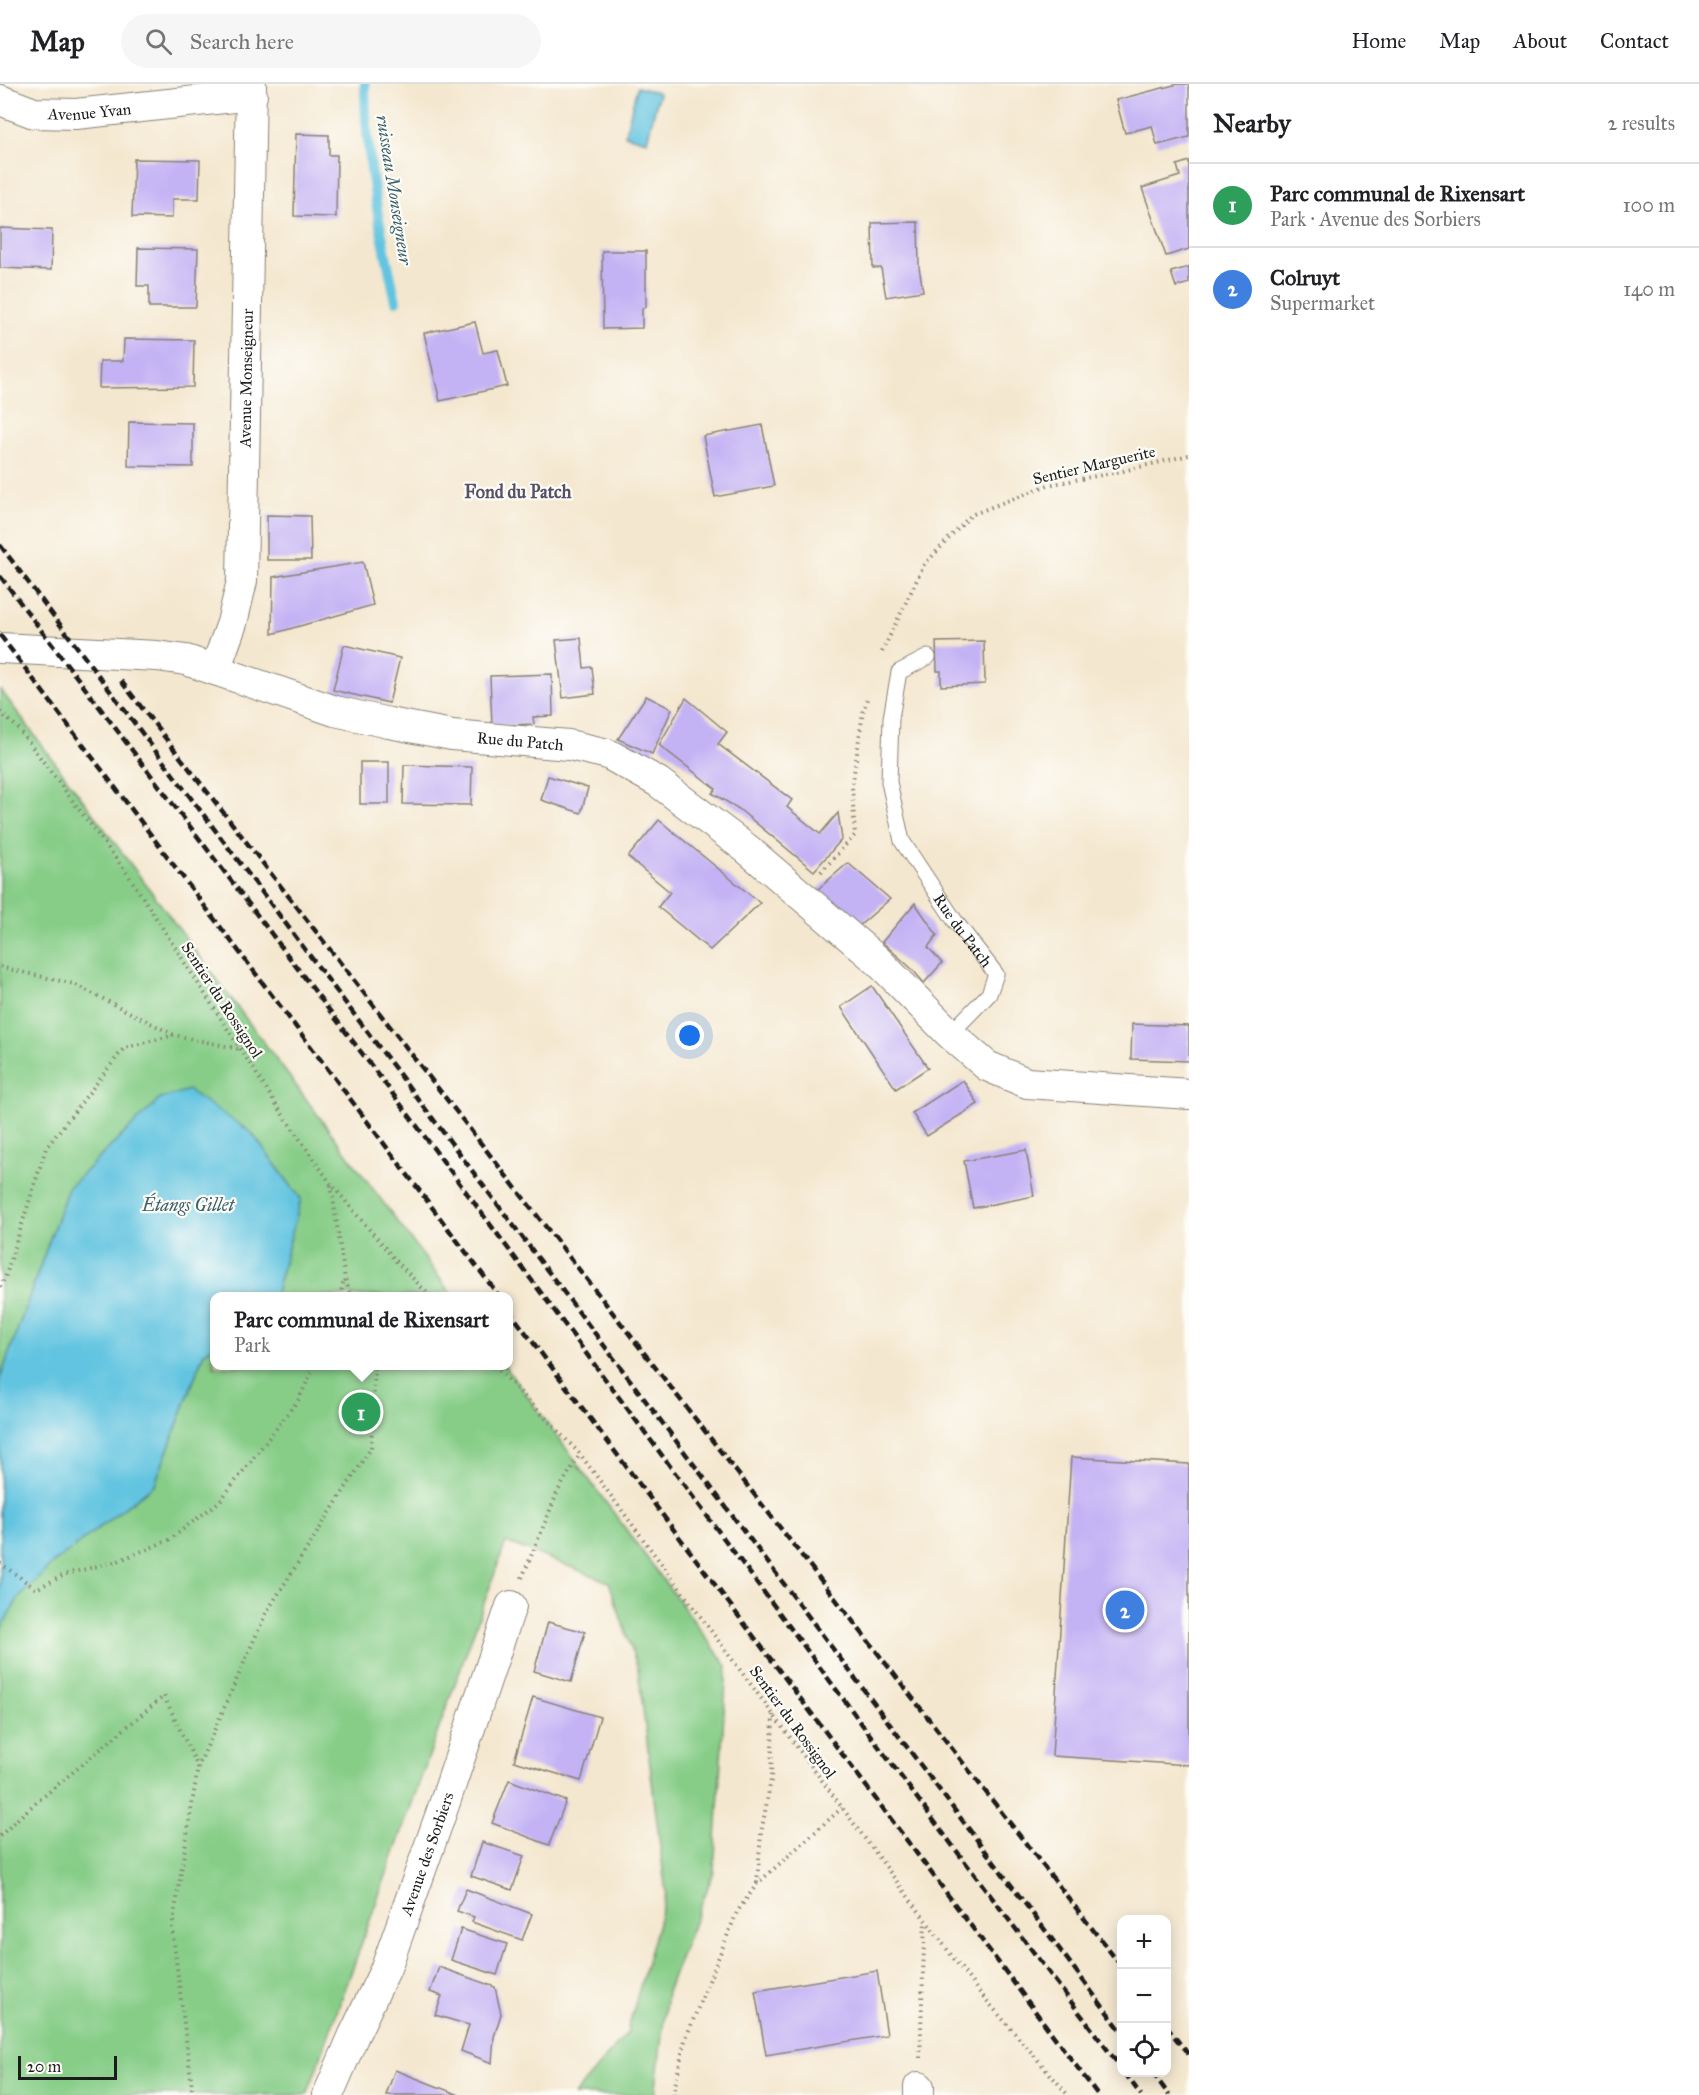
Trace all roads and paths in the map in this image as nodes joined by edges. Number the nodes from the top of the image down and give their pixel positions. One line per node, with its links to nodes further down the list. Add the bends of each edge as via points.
1 (251, 90): 2 (street, Avenue Yvan, via 76,114 34,113); 7 (street, Avenue Monseigneur, via 242,581)
2 (0, 100)
3 (1189, 455): 4 (path, Sentier Marguerite, via 1048,484)
4 (971, 515)
5 (0, 648): 7 (street, Rue du Patch, via 157,656)
6 (928, 657): 10 (lane, Rue du Patch, via 899,672 891,718 889,782 902,841 996,974 989,994)
7 (215, 670): 10 (street, Rue du Patch, via 335,711 389,723 452,735 569,745 608,753 658,782 756,856 877,960)
8 (0, 712): 12 (path, Sentier du Rossignol, via 18,728 129,876)
9 (0, 967): 11 (path, via 74,984)
10 (950, 1034): 13 (street, Rue du Patch, via 987,1066 1027,1083)
11 (174, 1035): 12 (path); 16 (path, via 124,1048 46,1148)
12 (240, 1050): 14 (path, Sentier du Rossignol)
13 (1189, 1094)
14 (331, 1184): 15 (path); 19 (path, Sentier du Rossignol)
15 (345, 1279): 17 (path); 18 (path)
16 (0, 1287)
17 (341, 1292)
18 (350, 1292)
19 (425, 1292)
20 (312, 1370): 24 (path, via 299,1399 220,1501 168,1540 118,1561 66,1574 36,1589)
21 (375, 1370): 27 (path, via 371,1448 266,1613)
22 (500, 1370): 23 (path, Sentier du Rossignol)
23 (580, 1454): 25 (path, via 558,1491); 26 (path, Sentier du Rossignol)
24 (0, 1563)
25 (511, 1606): 34 (street, Avenue des Sorbiers, via 386,1968)
26 (773, 1714): 28 (path, Sentier du Rossignol); 30 (path, via 771,1780)
27 (198, 1767): 29 (path, via 164,1696); 33 (path, via 172,1928)
28 (842, 1808): 30 (path); 31 (path, Sentier du Rossignol)
29 (0, 1836)
30 (757, 1884): 35 (path, via 737,1912 685,2040)
31 (925, 1920): 32 (path); 36 (path, Sentier du Rossignol, via 975,1987)
32 (919, 2091)
33 (193, 2095)
34 (328, 2095)
35 (674, 2095)
36 (1068, 2095)

